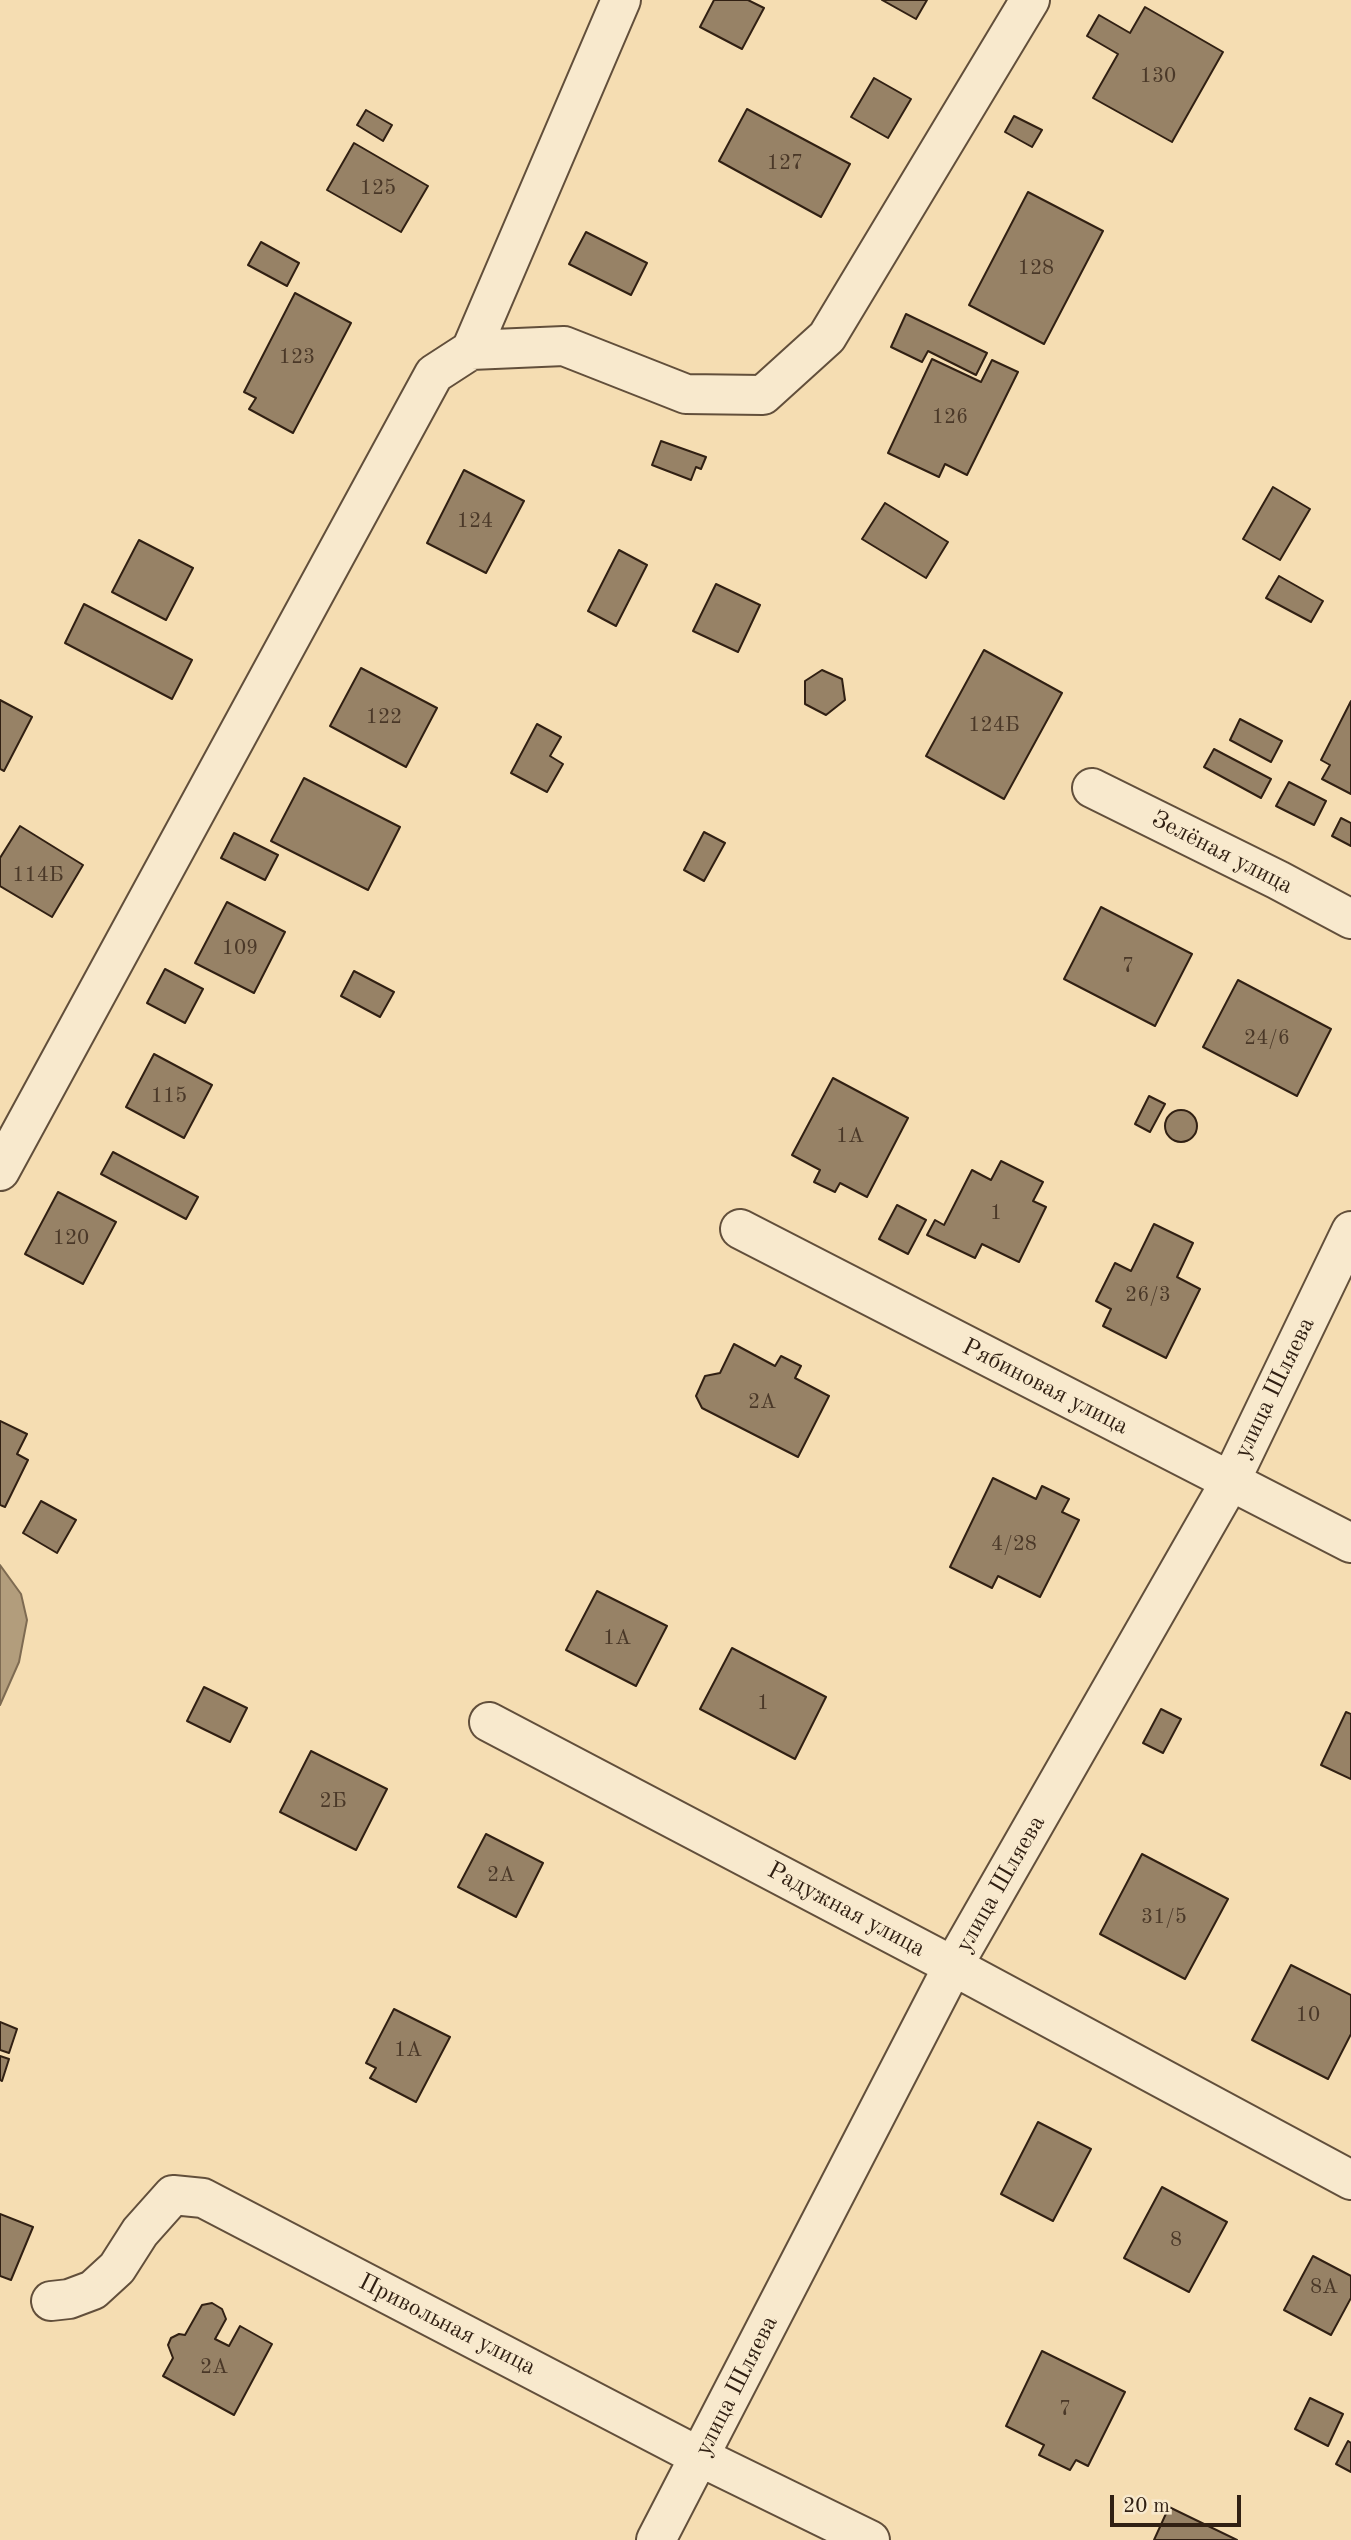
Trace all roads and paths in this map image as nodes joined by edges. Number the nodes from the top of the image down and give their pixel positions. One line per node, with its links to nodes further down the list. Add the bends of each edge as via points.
1 (621, 0): 3 (street)
2 (1030, 0): 3 (street, via 827,337 763,395 686,394 564,346)
3 (471, 350): 6 (street, via 434,374)
4 (1092, 788): 5 (street, Зелёная улица)
5 (1351, 919)
6 (6, 1147)
7 (740, 1230): 9 (street, Рябиновая улица)
8 (1351, 1231): 9 (street, улица Шляева)
9 (1230, 1482): 10 (street, Рябиновая улица); 12 (street, улица Шляева)
10 (1351, 1543)
11 (489, 1722): 12 (street, Радужная улица)
12 (953, 1966): 13 (street, Радужная улица); 15 (street, улица Шляева)
13 (1351, 2180)
14 (51, 2301): 15 (street, Привольная улица, via 69,2300 93,2290 117,2268 140,2232 173,2195 203,2198)
15 (700, 2457): 16 (street, улица Шляева); 17 (street, Привольная улица)
16 (656, 2540)
17 (870, 2540)

